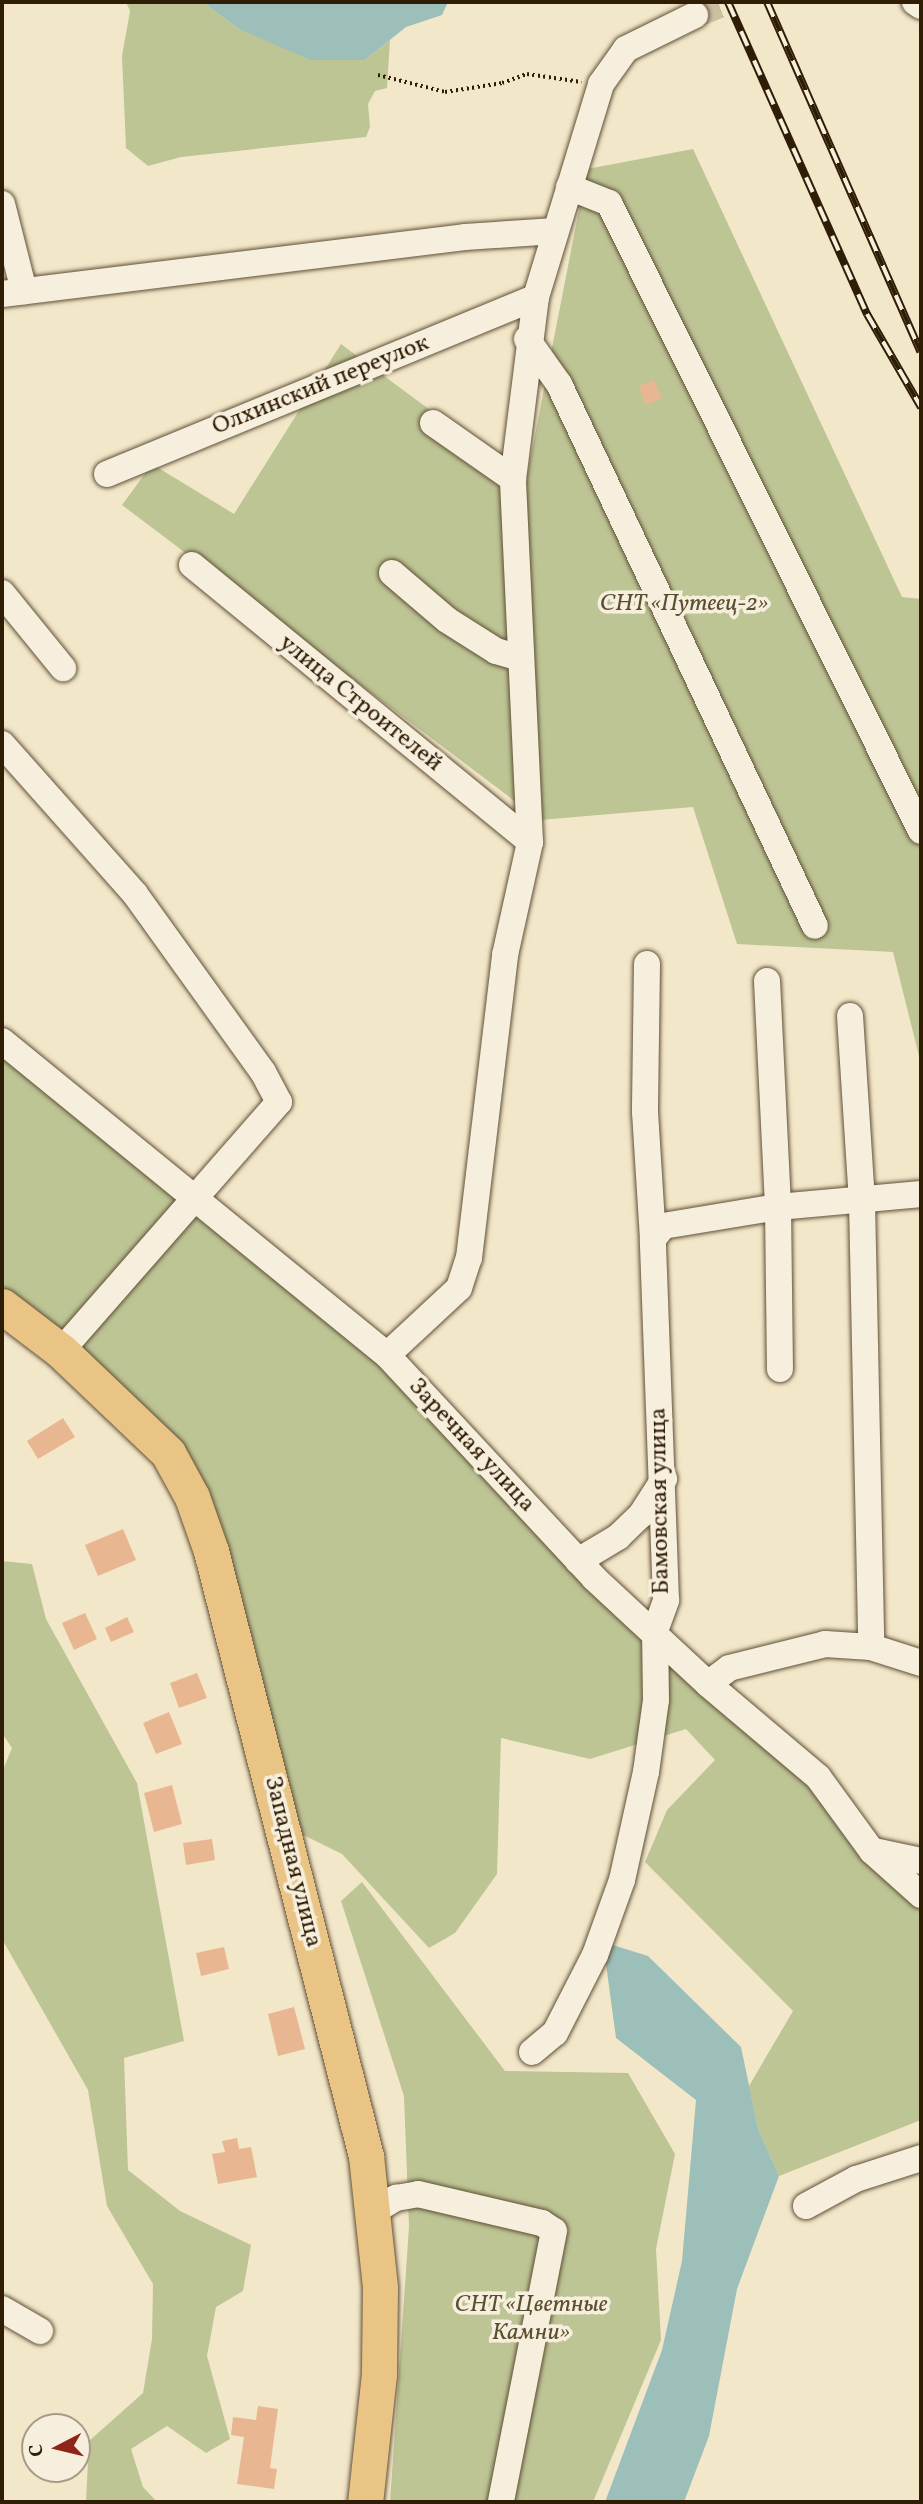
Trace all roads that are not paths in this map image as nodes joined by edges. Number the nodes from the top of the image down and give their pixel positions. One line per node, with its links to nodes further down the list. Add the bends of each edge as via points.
1 (915, 2): 2 (street)
2 (921, 6)
3 (695, 15): 4 (street, via 626,49 601,85)
4 (569, 187): 6 (street); 19 (street, via 609,203)
5 (2, 204): 7 (street)
6 (555, 231): 7 (street, via 465,237); 8 (street)
7 (13, 293)
8 (536, 297): 9 (street); 11 (street, Олхинский переулок)
9 (527, 339): 12 (street); 21 (street, via 565,396)
10 (433, 423): 12 (street)
11 (107, 474)
12 (513, 479): 16 (street)
13 (192, 565): 20 (street, улица Строителей)
14 (392, 573): 16 (street, via 447,620 496,651)
15 (2, 593): 17 (street)
16 (521, 658): 20 (street)
17 (63, 668)
18 (2, 744): 27 (street, via 135,894 263,1072 279,1102)
19 (921, 831)
20 (530, 842): 33 (street, via 505,955 470,1258 459,1288)
21 (815, 926)
22 (647, 964): 30 (street, Бамовская улица, via 645,1112)
23 (767, 981): 29 (street)
24 (850, 1016): 28 (street)
25 (2, 1041): 27 (street, Заречная улица)
26 (921, 1194): 28 (street)
27 (195, 1196): 32 (street); 33 (street, Заречная улица)
28 (862, 1200): 29 (street); 38 (street)
29 (778, 1207): 30 (street, via 663,1226); 34 (street)
30 (653, 1239): 35 (street, Бамовская улица)
31 (2, 1307): 32 (main road, Западная улица)
32 (61, 1351): 47 (main road, Западная улица, via 168,1453 192,1497 211,1551 283,1825 366,2156)
33 (387, 1355): 36 (street, Заречная улица)
34 (780, 1369)
35 (664, 1479): 36 (street, via 641,1515 618,1537); 37 (street, Бамовская улица, via 666,1600)
36 (578, 1561): 37 (street, Заречная улица)
37 (655, 1631): 40 (street, Заречная улица); 44 (street, Бамовская улица, via 654,1712 622,1880 575,2000 555,2033)
38 (871, 1647): 39 (street); 40 (street, via 825,1644 778,1653 729,1668)
39 (921, 1663)
40 (708, 1684): 41 (street, Заречная улица, via 818,1777)
41 (872, 1851): 42 (street); 43 (street, Заречная улица)
42 (921, 1861)
43 (921, 1895)
44 (532, 2052)
45 (921, 2158): 46 (street, via 856,2179)
46 (806, 2206)
47 (374, 2211): 50 (main road, Западная улица, via 380,2288 379,2374); 51 (street, via 396,2198 418,2194 542,2223 554,2231)
48 (2, 2309): 49 (street)
49 (40, 2330)
50 (365, 2502)
51 (501, 2502)

